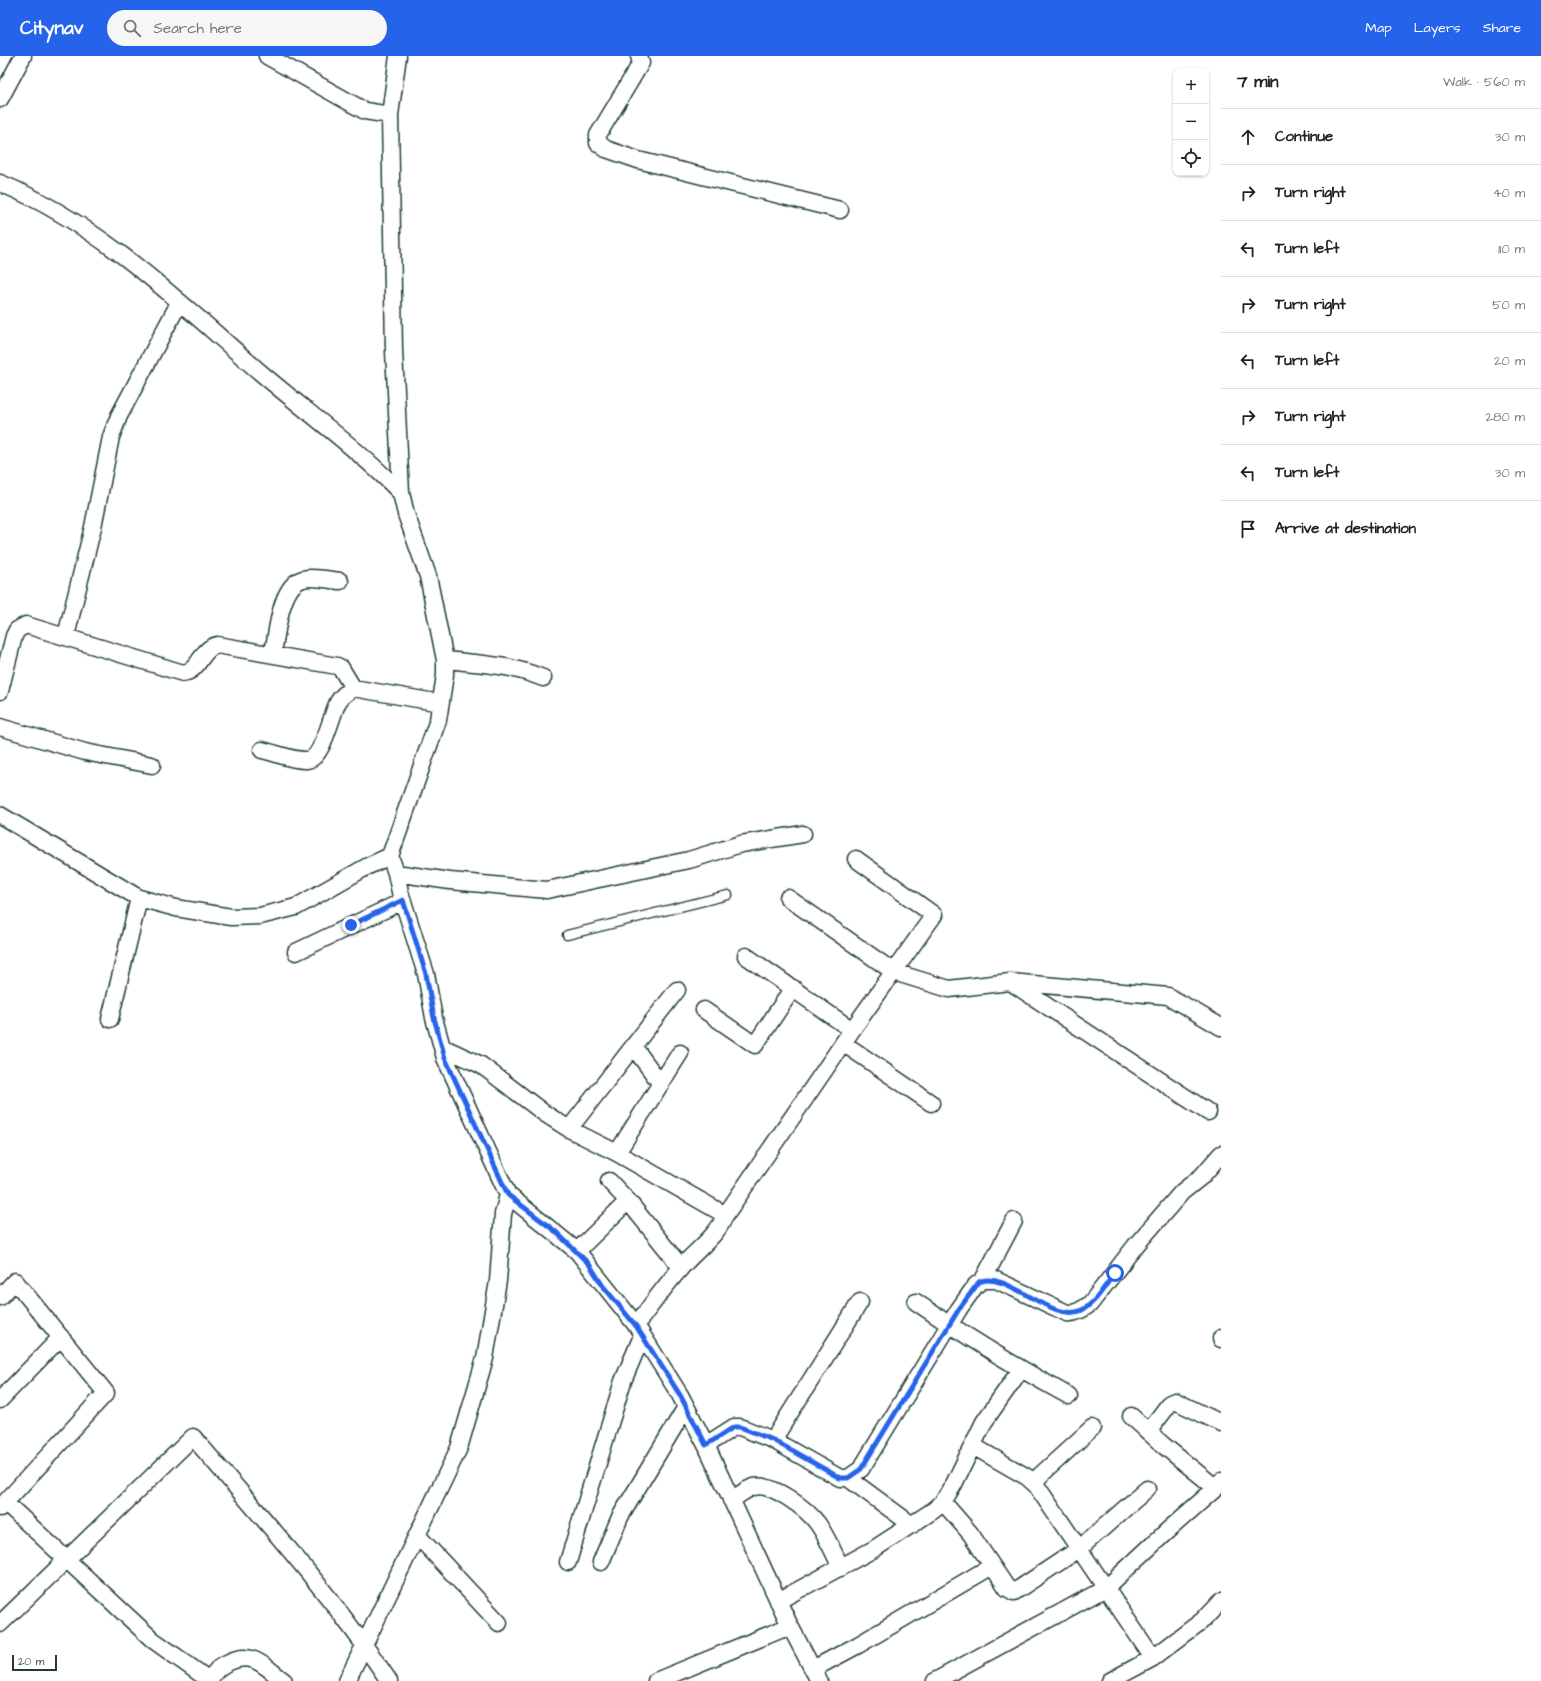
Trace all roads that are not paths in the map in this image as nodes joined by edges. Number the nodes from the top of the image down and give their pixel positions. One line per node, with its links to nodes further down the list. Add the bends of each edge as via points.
1 (23, 56): 5 (street)
2 (267, 56): 6 (street, via 365,111)
3 (398, 56): 6 (street)
4 (639, 56): 8 (street, via 641,62 598,135 598,143 638,160)
5 (0, 99)
6 (390, 115): 10 (street, via 394,351)
7 (0, 183): 9 (street, via 65,215 135,265)
8 (840, 210)
9 (179, 303): 10 (street, via 286,395 357,450); 12 (street, via 118,416)
10 (401, 493): 14 (street, via 428,576)
11 (340, 581): 13 (street, via 304,579 295,582 284,602)
12 (66, 636): 13 (street, via 183,673 194,668 210,646); 17 (street, via 26,626 17,630)
13 (273, 653): 16 (street, via 342,668)
14 (445, 660): 15 (street, via 502,665); 18 (street)
15 (544, 678)
16 (353, 688): 18 (street); 20 (street, via 338,701 322,745 315,756 309,760 300,759)
17 (0, 690)
18 (442, 703): 24 (street)
19 (0, 727): 21 (street, via 86,752)
20 (262, 750)
21 (152, 766)
22 (0, 815): 28 (street)
23 (803, 834): 26 (street, via 741,844 689,860 547,890)
24 (390, 856): 26 (street); 28 (street, via 296,907 260,916 230,917 176,908)
25 (856, 860): 34 (street, via 934,915)
26 (396, 873): 30 (street)
27 (728, 895): 31 (lane)
28 (139, 898): 39 (street)
29 (788, 898): 34 (street)
30 (403, 900): 32 (street); 44 (street, via 426,974)
31 (568, 935)
32 (296, 952)
33 (746, 956): 36 (street)
34 (894, 972): 35 (street, via 949,989); 41 (street)
35 (1010, 982): 40 (street, via 1168,996); 48 (street)
36 (793, 988): 38 (street, via 755,1045); 41 (street)
37 (677, 990): 43 (street)
38 (704, 1010)
39 (110, 1019)
40 (1221, 1027)
41 (852, 1030): 42 (street)
42 (843, 1043): 47 (street); 55 (street)
43 (633, 1046): 46 (street); 49 (street)
44 (442, 1047): 49 (street, via 481,1065); 53 (street)
45 (680, 1053): 46 (street)
46 (661, 1084): 50 (street)
47 (931, 1103)
48 (1208, 1112)
49 (569, 1129): 50 (street)
50 (616, 1153): 55 (street, via 719,1210)
51 (1221, 1154): 59 (street, via 1202,1176 1182,1192 1090,1304 1083,1309 1067,1313 996,1280)
52 (609, 1181): 54 (street)
53 (508, 1195): 57 (street); 85 (street, via 503,1214 498,1281 485,1358 459,1448)
54 (628, 1201): 57 (street); 58 (street)
55 (724, 1217): 58 (street, via 721,1224)
56 (1014, 1221): 59 (street)
57 (577, 1251): 64 (street)
58 (681, 1267): 64 (street)
59 (983, 1280): 63 (street, via 976,1285)
60 (0, 1297): 65 (street, via 15,1281)
61 (860, 1302): 74 (street)
62 (916, 1302): 63 (street)
63 (949, 1325): 66 (street); 77 (street, via 861,1469)
64 (639, 1331): 69 (street); 88 (street)
65 (61, 1337): 68 (street); 83 (street, via 106,1393)
66 (1021, 1370): 67 (street); 76 (street, via 984,1422)
67 (1069, 1396)
68 (0, 1400)
69 (686, 1407): 75 (street); 89 (street, via 620,1517)
70 (1131, 1416): 73 (street)
71 (1221, 1423): 73 (street, via 1175,1401 1170,1403)
72 (1092, 1428): 78 (street)
73 (1148, 1432): 79 (street)
74 (773, 1440): 75 (street, via 737,1426); 77 (street, via 829,1474)
75 (706, 1445): 81 (street)
76 (972, 1446): 78 (street); 82 (street, via 958,1478)
77 (848, 1478): 84 (street)
78 (1033, 1482): 86 (street)
79 (1218, 1484): 92 (street)
80 (1148, 1489): 86 (street)
81 (731, 1500): 91 (street, via 753,1487 766,1486 774,1489 818,1524); 93 (street)
82 (943, 1502): 84 (street); 90 (street, via 970,1533)
83 (4, 1507): 87 (street)
84 (912, 1525): 91 (street)
85 (417, 1535): 95 (street); 98 (street)
86 (1079, 1549): 90 (street, via 1016,1592 1011,1592 1007,1588); 92 (street)
87 (66, 1561): 96 (street); 98 (street, via 192,1437 305,1568); 101 (street, via 152,1640)
88 (568, 1562)
89 (601, 1562)
90 (992, 1566): 100 (street, via 858,1645)
91 (841, 1568): 93 (street)
92 (1106, 1588): 99 (street); 106 (street)
93 (778, 1601): 97 (street)
94 (1221, 1601): 99 (street, via 1203,1620)
95 (499, 1623)
96 (0, 1624)
97 (790, 1626): 100 (street); 105 (street)
98 (364, 1643): 103 (street); 104 (street)
99 (1153, 1658): 107 (street)
100 (816, 1675)
101 (209, 1680): 102 (street, via 221,1665 235,1658 244,1657 252,1658 264,1665)
102 (284, 1681)
103 (347, 1681)
104 (389, 1681)
105 (656, 1681)
106 (935, 1681)
107 (1110, 1681)

